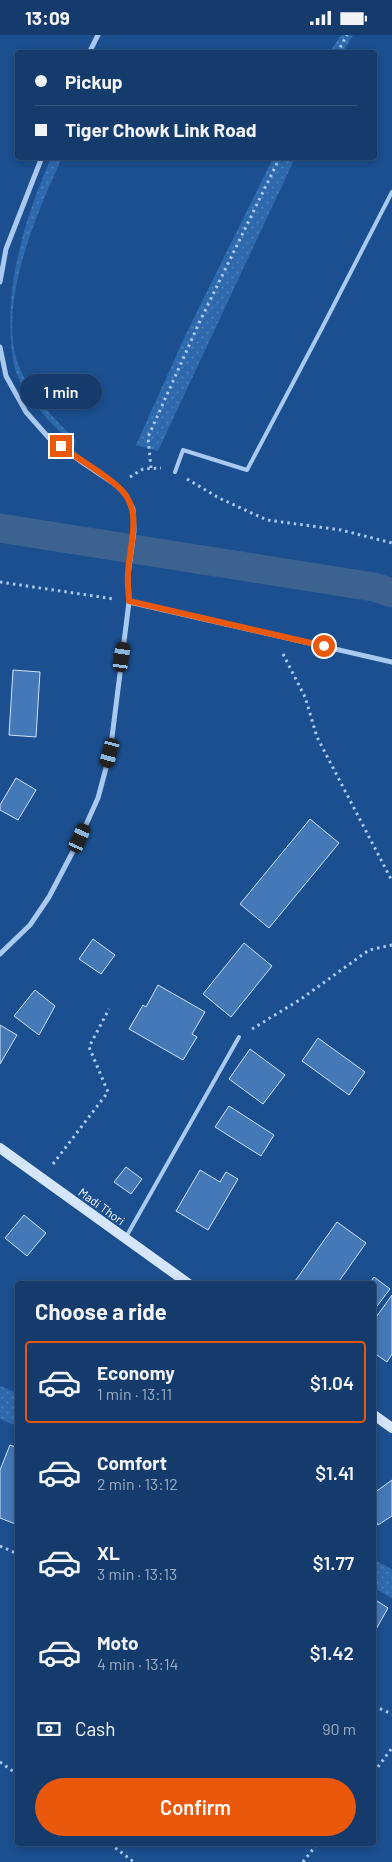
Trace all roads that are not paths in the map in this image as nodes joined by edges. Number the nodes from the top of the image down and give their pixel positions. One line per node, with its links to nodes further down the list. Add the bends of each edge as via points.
1 (98, 35): 2 (street)
2 (90, 50)
3 (41, 160): 5 (street, via 6,249)
4 (392, 192): 7 (lane, via 247,469 183,450)
5 (0, 283)
6 (0, 347): 8 (street, via 6,375 26,412 49,438 126,495 133,509 134,531 128,575)
7 (175, 472)
8 (129, 601): 9 (street); 10 (street, via 110,753 98,798 49,897 30,925)
9 (392, 662)
10 (0, 954)
11 (239, 1037): 13 (lane)
12 (0, 1148): 13 (main road, Madi Thori)
13 (126, 1239): 14 (main road, Madi Thori)
14 (185, 1281)
15 (376, 1416): 16 (main road)
16 (392, 1428)

